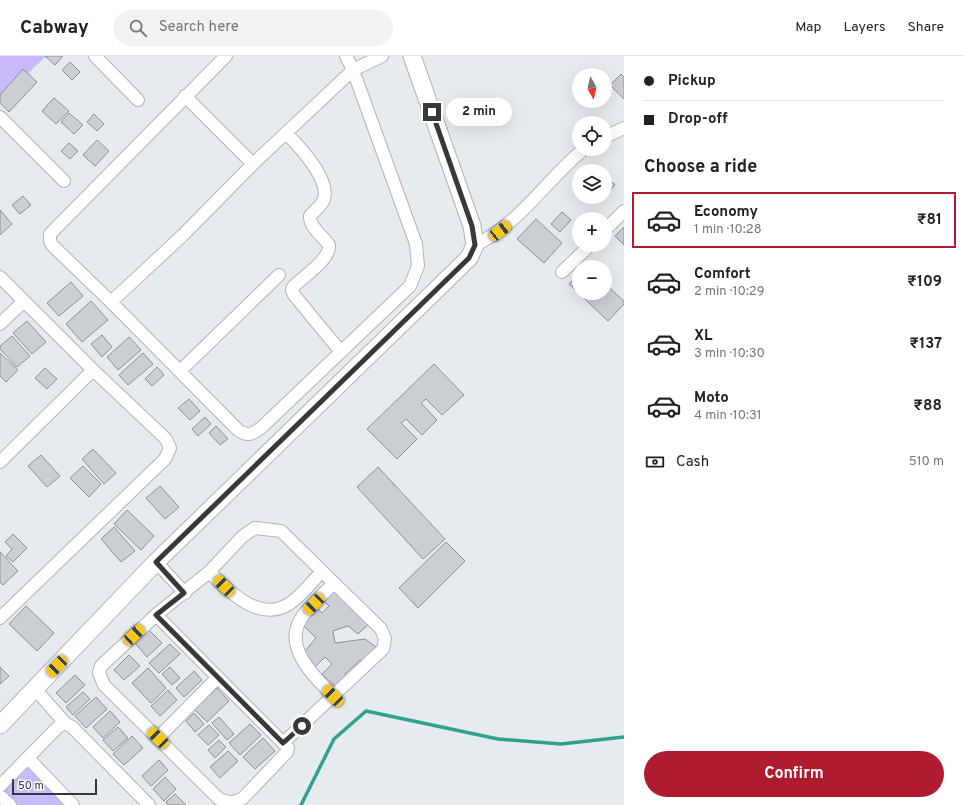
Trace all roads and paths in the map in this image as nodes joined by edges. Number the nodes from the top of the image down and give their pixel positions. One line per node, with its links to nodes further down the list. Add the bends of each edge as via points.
1 (95, 56): 8 (street)
2 (226, 56): 7 (street)
3 (346, 56): 6 (street)
4 (382, 56): 6 (street)
5 (412, 56): 18 (street, via 472,226)
6 (353, 70): 11 (street); 26 (street, via 416,244 418,266 410,286)
7 (186, 96): 14 (street); 24 (street, via 50,234 52,245)
8 (138, 100)
9 (0, 118): 15 (street)
10 (624, 128): 12 (street)
11 (286, 133): 14 (street); 26 (street, via 309,160 324,185 324,200 310,216 310,220 330,248 326,257 292,290)
12 (612, 133)
13 (577, 156): 18 (street, via 508,225)
14 (253, 164): 24 (street, via 183,235)
15 (64, 181)
16 (624, 211): 17 (street)
17 (612, 223)
18 (475, 245): 30 (street, via 469,258)
19 (583, 252): 20 (street)
20 (562, 272)
21 (279, 275): 28 (street)
22 (0, 277): 23 (street)
23 (24, 301): 25 (street); 27 (street)
24 (111, 302): 28 (street)
25 (0, 324)
26 (341, 352): 28 (street, via 262,427 254,434 248,435 238,430)
27 (93, 370): 29 (street); 36 (street, via 166,439 170,448 166,459)
28 (180, 371)
29 (0, 462)
30 (156, 562): 34 (street); 38 (street)
31 (322, 571): 32 (street, via 289,603 268,610 236,597); 32 (street, via 281,531 255,528 243,536); 33 (street)
32 (209, 572): 34 (street)
33 (334, 583): 39 (street, via 303,615 296,634 300,658); 39 (street, via 381,629 385,639 383,649)
34 (184, 593): 35 (street)
35 (156, 615): 37 (street); 42 (street, via 101,666 99,673 104,685)
36 (0, 618)
37 (218, 677): 42 (street); 43 (street)
38 (35, 689): 40 (street); 41 (street)
39 (333, 696): 43 (street)
40 (65, 723): 44 (street); 47 (street, via 72,727)
41 (0, 726)
42 (158, 738): 43 (street, via 219,799 228,803 243,798 288,752)
43 (283, 743)
44 (28, 758): 45 (street); 49 (street)
45 (0, 786)
46 (0, 796): 48 (street)
47 (143, 803)
48 (10, 805)
49 (73, 805)

